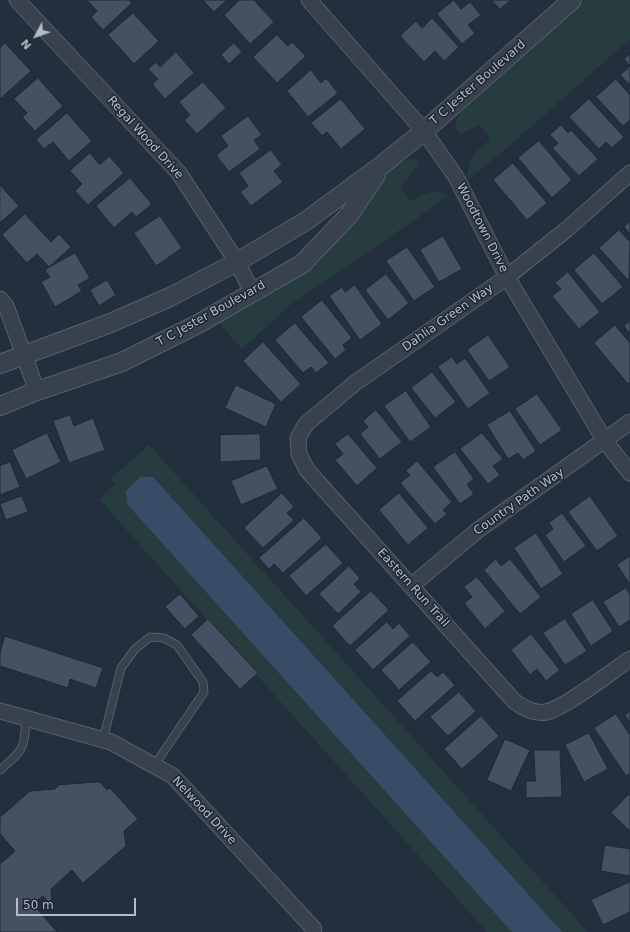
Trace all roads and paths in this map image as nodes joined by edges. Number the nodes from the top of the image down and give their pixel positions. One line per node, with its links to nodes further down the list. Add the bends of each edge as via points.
1 (17, 0): 7 (street, Regal Wood Drive, via 179,173)
2 (309, 0): 4 (street, Woodtown Drive)
3 (572, 0): 4 (street, T C Jester Boulevard)
4 (424, 131): 5 (street, T C Jester Boulevard); 8 (street, Woodtown Drive, via 456,177)
5 (382, 165): 7 (street, T C Jester Boulevard, via 306,220); 9 (street, T C Jester Boulevard, via 349,215 302,264)
6 (630, 173): 8 (street, Dahlia Green Way, via 566,230)
7 (237, 262): 9 (street, Regal Wood Drive); 11 (street, T C Jester Boulevard, via 170,297 108,324)
8 (507, 277): 16 (street, Woodtown Drive); 17 (street, Dahlia Green Way, via 356,383 306,424 298,438)
9 (252, 292): 13 (street, T C Jester Boulevard, via 198,324 122,362)
10 (0, 299): 11 (street, via 6,306)
11 (24, 355): 12 (street, T C Jester Boulevard); 13 (street)
12 (0, 364)
13 (37, 391): 14 (street, T C Jester Boulevard)
14 (0, 406)
15 (630, 422): 16 (street, Country Path Way)
16 (605, 441): 18 (street, Woodtown Drive); 19 (street, Country Path Way, via 478,530)
17 (299, 454): 19 (street, Eastern Run Trail, via 307,470)
18 (630, 473)
19 (412, 586): 20 (street, Eastern Run Trail, via 514,701 525,708 546,712 559,707)
20 (630, 659)
21 (0, 711): 22 (street, Nelwood Drive)
22 (26, 719): 23 (street, Nelwood Drive); 25 (lane, via 22,749)
23 (103, 740): 24 (street, Nelwood Drive); 24 (lane, via 121,668 135,650 150,637 164,638 177,645 203,682 204,692)
24 (154, 766): 26 (street, Nelwood Drive, via 173,776)
25 (0, 770)
26 (314, 929)

